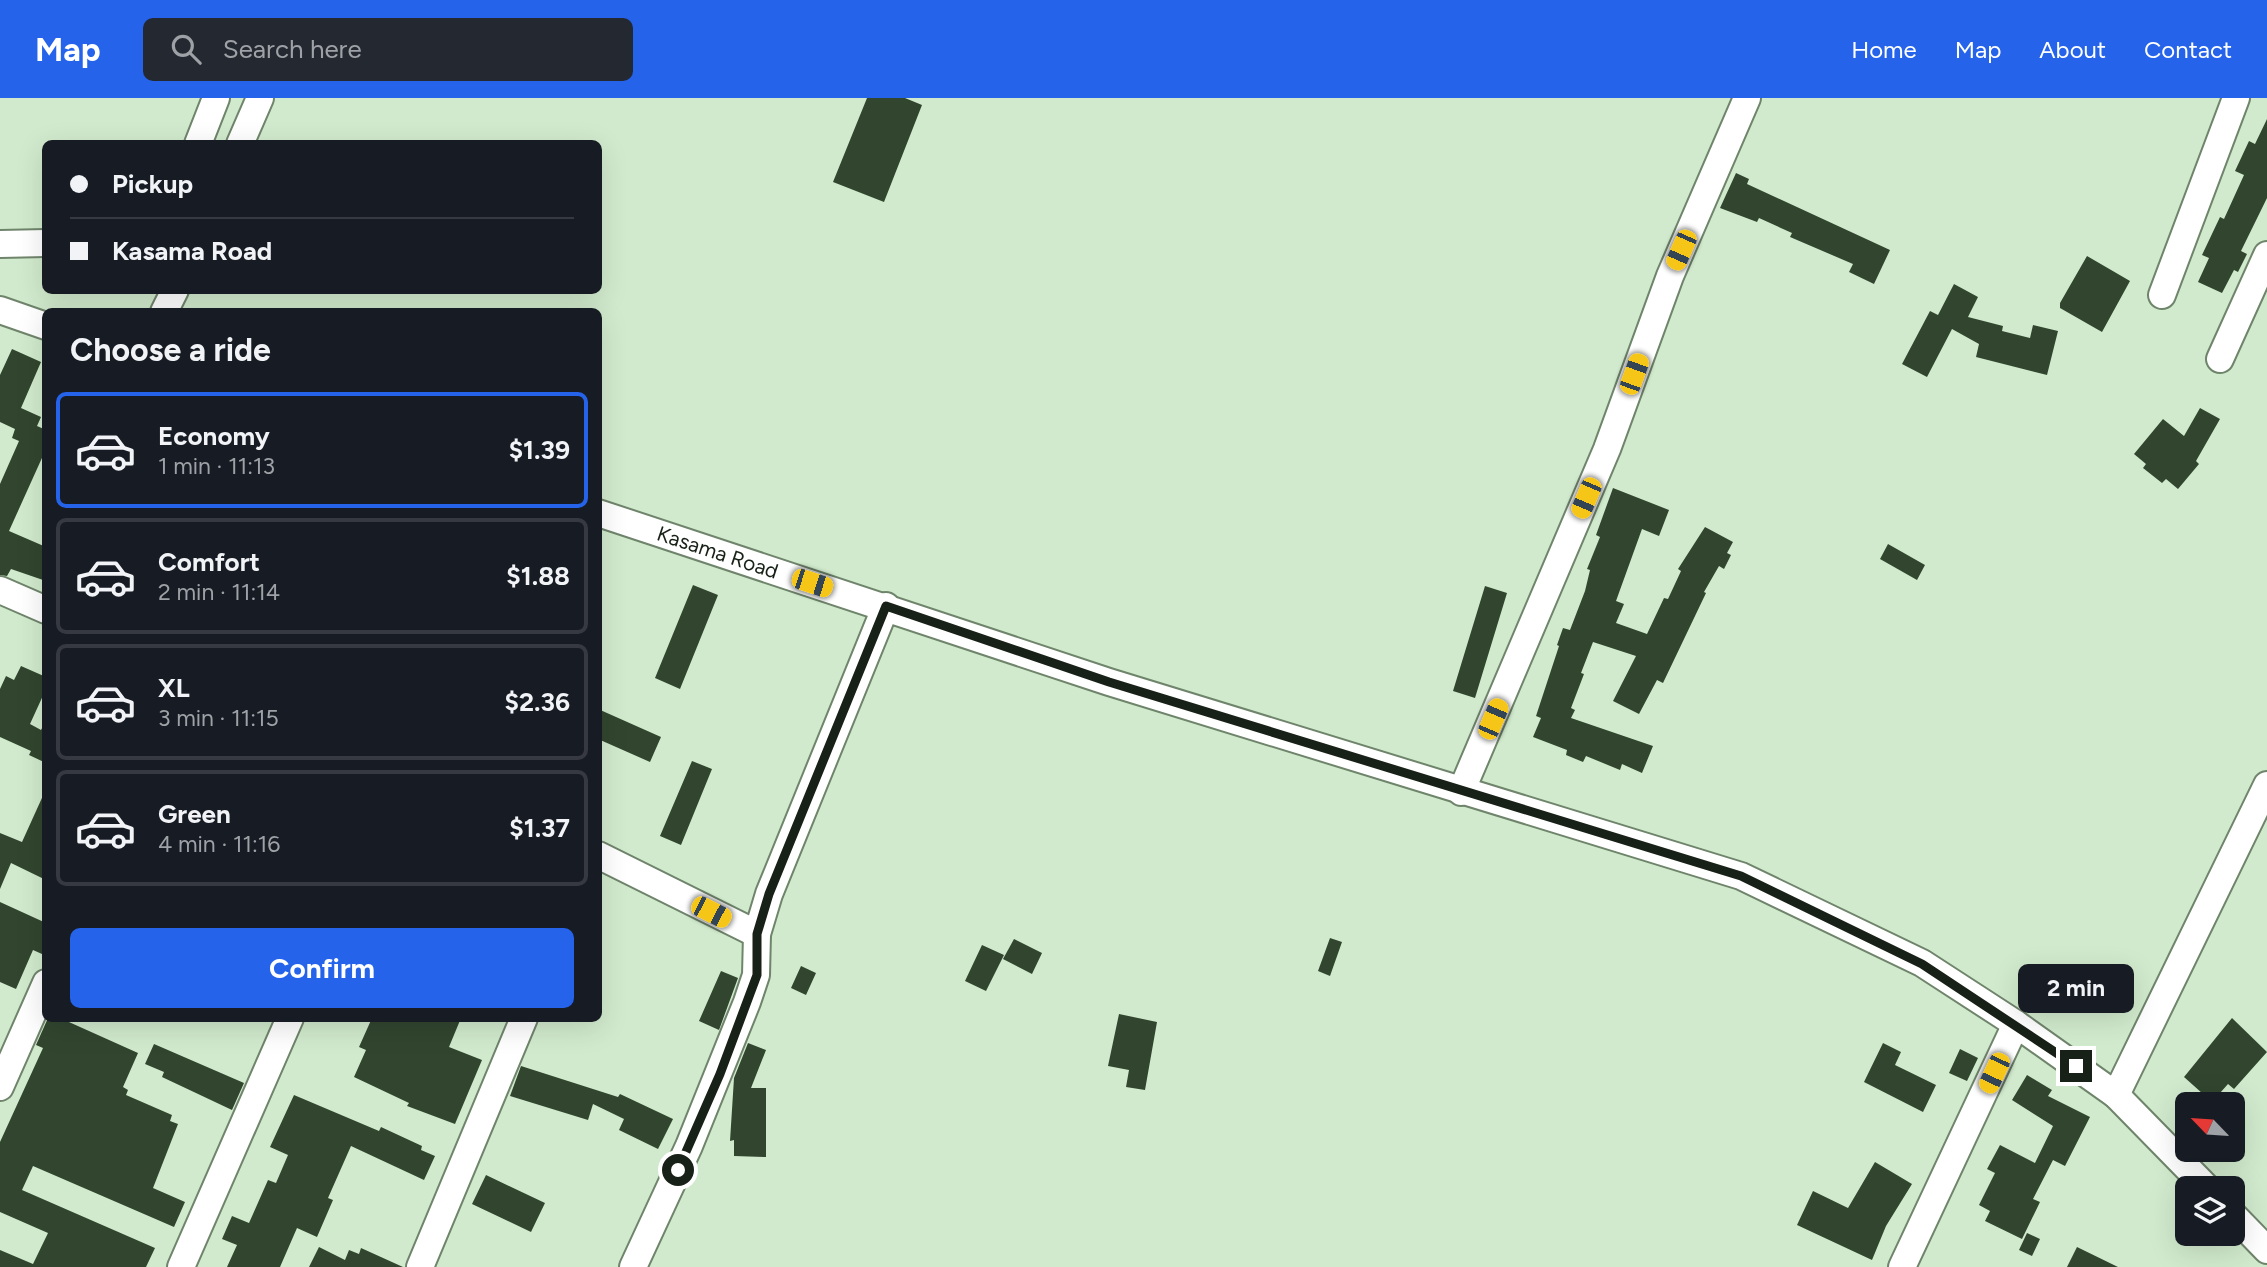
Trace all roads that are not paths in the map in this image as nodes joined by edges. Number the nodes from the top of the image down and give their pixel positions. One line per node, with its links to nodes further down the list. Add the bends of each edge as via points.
1 (216, 98): 5 (street)
2 (260, 98): 6 (street)
3 (1747, 98): 19 (street, via 1670,275 1607,449)
4 (2236, 98): 10 (street)
5 (200, 140)
6 (242, 140)
7 (42, 243): 8 (street)
8 (0, 244)
9 (2267, 255): 13 (street)
10 (2162, 295)
11 (0, 310): 12 (street)
12 (42, 325)
13 (2220, 359)
14 (602, 514): 16 (street, Kasama Road)
15 (1, 595): 17 (street)
16 (886, 606): 19 (street, Kasama Road, via 1109,682); 21 (street)
17 (42, 609)
18 (2267, 785): 27 (street)
19 (1461, 792): 25 (street, Kasama Road, via 1741,876 1922,964)
20 (602, 857): 21 (street)
21 (757, 934): 33 (street, via 757,975 694,1134)
22 (42, 992): 26 (street)
23 (288, 1022): 31 (street)
24 (522, 1022): 32 (street)
25 (2017, 1024): 27 (street, Kasama Road); 34 (street)
26 (0, 1087)
27 (2116, 1095): 28 (street, Kasama Road)
28 (2195, 1176)
29 (2245, 1227): 30 (street)
30 (2267, 1250)
31 (181, 1267)
32 (420, 1267)
33 (634, 1267)
34 (1902, 1267)

